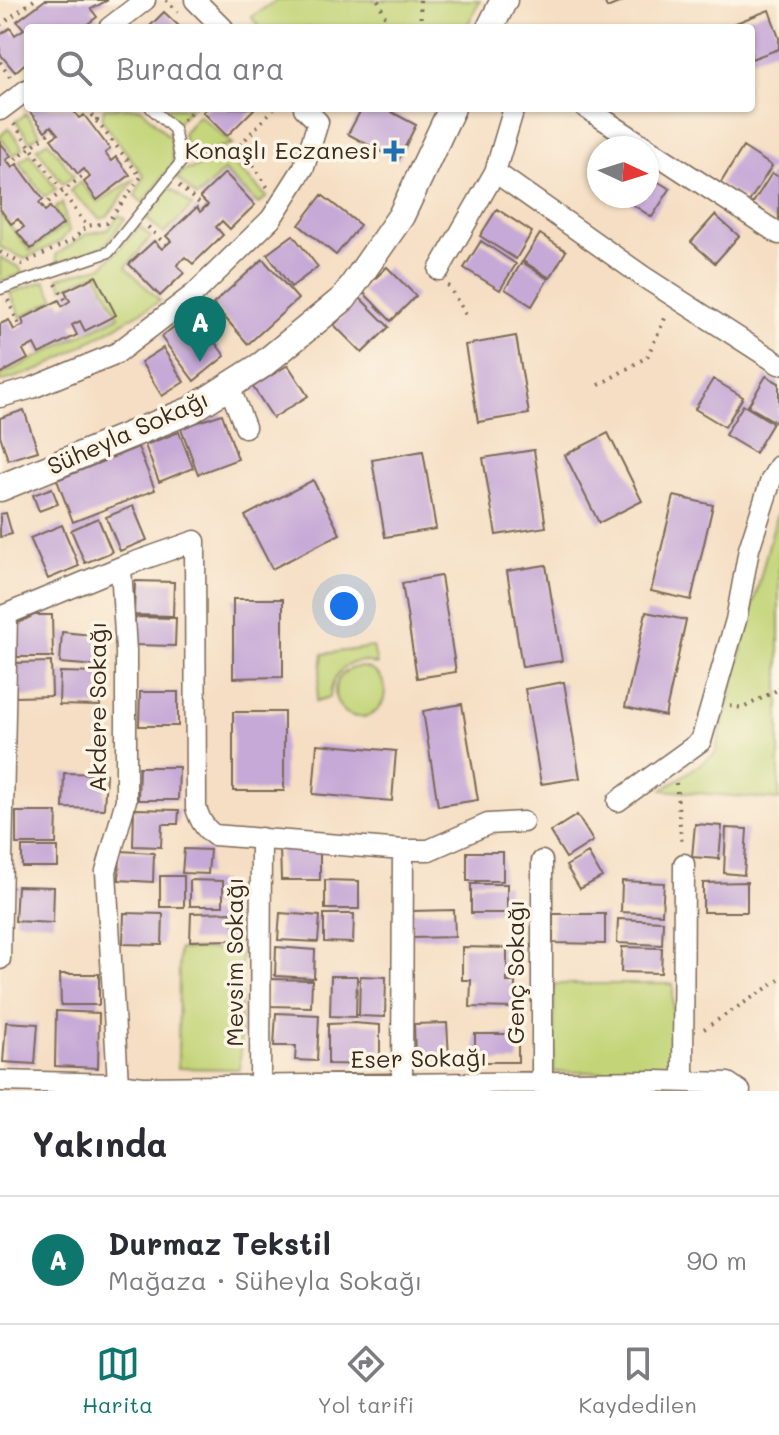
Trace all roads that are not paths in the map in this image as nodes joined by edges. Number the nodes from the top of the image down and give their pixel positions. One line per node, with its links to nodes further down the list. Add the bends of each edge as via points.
1 (145, 0): 4 (street)
2 (195, 0): 5 (street)
3 (504, 0): 6 (street)
4 (114, 24)
5 (219, 24)
6 (492, 24)
7 (24, 93): 13 (street)
8 (155, 112): 17 (lane, via 174,129 181,162 109,252)
9 (308, 112): 20 (street, via 318,122 304,167 271,219 194,294 117,353)
10 (450, 112): 19 (street, Süheyla Sokağı, via 401,216 344,298)
11 (513, 112): 14 (street)
12 (592, 112): 15 (street)
13 (4, 114)
14 (495, 172): 16 (street); 18 (street)
15 (779, 234)
16 (439, 270)
17 (2, 289)
18 (779, 364)
19 (229, 386): 21 (street); 23 (street, Süheyla Sokağı, via 191,410)
20 (0, 397)
21 (245, 427)
22 (779, 466): 26 (street, via 749,549 736,620 701,741)
23 (0, 488)
24 (121, 567): 25 (street); 28 (street, via 195,541 196,808 201,823 214,835); 36 (street, Akdere Sokağı, via 126,800 106,871)
25 (4, 616): 32 (street)
26 (618, 801)
27 (523, 822): 29 (street, via 488,824 429,850)
28 (261, 838): 29 (street); 39 (street, Mevsim Sokağı)
29 (403, 850): 37 (street)
30 (542, 861): 35 (street, Genç Sokağı)
31 (684, 864): 34 (street)
32 (0, 959)
33 (0, 1081): 36 (street, Eser Sokağı)
34 (683, 1081): 38 (street, Eser Sokağı); 42 (street, Eser Sokağı, via 728,1083)
35 (542, 1083): 38 (street, Eser Sokağı); 40 (street, Eser Sokağı)
36 (118, 1084): 39 (street, Eser Sokağı)
37 (402, 1085): 40 (street, Eser Sokağı); 41 (street, Eser Sokağı)
38 (597, 1086)
39 (260, 1087): 41 (street, Eser Sokağı)
40 (468, 1088)
41 (324, 1089)
42 (740, 1091)

